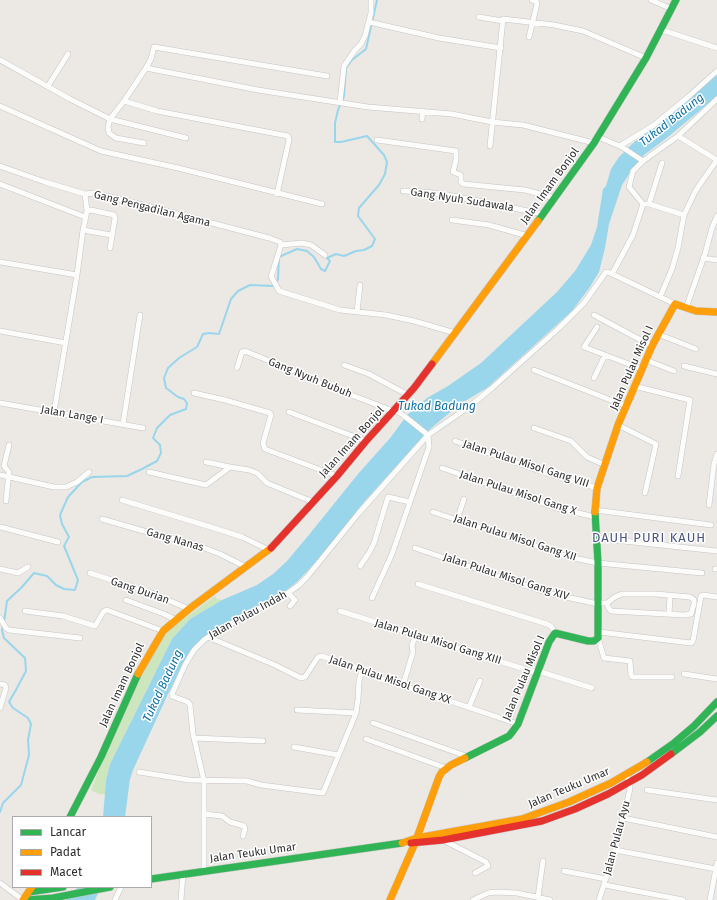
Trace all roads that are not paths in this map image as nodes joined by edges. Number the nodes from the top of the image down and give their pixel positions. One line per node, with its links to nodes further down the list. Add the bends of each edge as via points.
1 (371, 0): 8 (street)
2 (532, 0): 9 (street, via 537,3)
3 (651, 0): 5 (street)
4 (676, 0): 5 (main road, Jalan Imam Bonjol)
5 (672, 9): 10 (main road, Jalan Imam Bonjol)
6 (479, 17): 7 (street)
7 (503, 21): 9 (street); 12 (street)
8 (372, 23): 12 (street); 23 (street, via 364,40 344,66)
9 (533, 23): 11 (street); 15 (street, via 583,31)
10 (662, 30): 13 (street); 15 (main road, Jalan Imam Bonjol)
11 (529, 37)
12 (501, 48): 28 (street)
13 (717, 48)
14 (68, 54): 20 (street)
15 (646, 58): 32 (main road, Jalan Imam Bonjol)
16 (0, 60): 20 (street)
17 (146, 68): 19 (street, via 154,47); 22 (street); 23 (street, via 258,90)
18 (717, 71): 35 (street, via 654,124)
19 (327, 76)
20 (48, 86): 26 (street)
21 (717, 99): 29 (street)
22 (124, 101): 26 (street); 43 (street, via 157,111 288,136)
23 (340, 102): 25 (street)
24 (0, 106): 43 (street, via 101,151)
25 (423, 111): 27 (street); 28 (street)
26 (110, 119): 30 (street); 33 (street, via 108,130 112,136)
27 (422, 120)
28 (492, 122): 32 (street, via 523,125); 34 (street)
29 (678, 136): 36 (street); 37 (street)
30 (186, 138)
31 (377, 140): 44 (street, via 456,151 452,172 461,175 463,184 525,190)
32 (596, 140): 35 (street); 44 (main road, Jalan Imam Bonjol)
33 (144, 143)
34 (490, 146)
35 (621, 147): 36 (street)
36 (642, 160): 46 (street, via 633,171 629,187)
37 (717, 160): 49 (street, via 696,190)
38 (662, 163): 46 (street, Jalan Pulau Indah)
39 (0, 166): 42 (street, Gang Pengadilan Agama)
40 (0, 184): 47 (street)
41 (403, 191): 48 (street, Gang Nyuh Sudawala, via 448,195)
42 (85, 194): 47 (street); 55 (street, Gang Pengadilan Agama, via 94,193 147,206 269,238 280,242)
43 (277, 194): 45 (street)
44 (555, 198): 48 (main road, Jalan Imam Bonjol)
45 (322, 204)
46 (646, 204): 49 (street); 61 (street, Jalan Pulau Indah, via 633,235)
47 (86, 214): 52 (street); 53 (street, via 91,210 114,215)
48 (544, 214): 54 (main road, Jalan Imam Bonjol)
49 (684, 215): 64 (street, via 672,269)
50 (717, 216): 58 (street)
51 (452, 220): 54 (street, via 489,225)
52 (82, 230): 53 (street); 62 (street)
53 (111, 236): 56 (street)
54 (528, 236): 73 (main road, Jalan Imam Bonjol)
55 (281, 245): 57 (street, via 311,245); 67 (street, via 271,276 278,291 327,307)
56 (110, 248)
57 (325, 255)
58 (703, 258): 59 (street); 66 (street)
59 (717, 260)
60 (0, 262): 62 (street)
61 (609, 273): 64 (street); 100 (street, Jalan Pulau Indah, via 559,328 492,388)
62 (77, 275): 75 (street)
63 (360, 285): 67 (street)
64 (660, 297): 65 (street)
65 (675, 304): 66 (main road); 74 (main road, Jalan Pulau Misol I)
66 (686, 308): 68 (main road, via 700,312)
67 (357, 312): 73 (street, via 386,314)
68 (717, 312)
69 (140, 315): 96 (street)
70 (594, 315): 76 (street)
71 (597, 327): 78 (street, via 584,347)
72 (0, 331): 75 (street)
73 (455, 333): 90 (main road, Jalan Imam Bonjol)
74 (658, 334): 76 (main road, Jalan Pulau Misol I); 77 (street)
75 (66, 342): 94 (street)
76 (652, 346): 79 (main road, Jalan Pulau Misol I)
77 (696, 349)
78 (605, 355): 83 (street); 87 (street)
79 (646, 360): 83 (main road, Jalan Pulau Misol I); 85 (street)
80 (344, 365): 90 (street, via 369,374)
81 (684, 366): 86 (street)
82 (237, 368): 93 (street, Gang Nyuh Bubuh, via 242,352 245,351)
83 (642, 369): 88 (main road, Jalan Pulau Misol I)
84 (534, 370): 92 (street)
85 (674, 371)
86 (717, 374)
87 (594, 378)
88 (634, 386): 92 (main road, Jalan Pulau Misol I); 113 (street, via 690,400)
89 (194, 393): 112 (street, via 269,413 271,415 263,443 264,449)
90 (408, 395): 93 (main road, Jalan Imam Bonjol)
91 (0, 403): 94 (street, Jalan Lange I)
92 (626, 406): 97 (main road, Jalan Pulau Misol I)
93 (394, 411): 100 (street, via 403,415); 101 (main road, Jalan Imam Bonjol)
94 (54, 412): 96 (street, Jalan Lange I)
95 (289, 412): 101 (street)
96 (123, 424): 98 (street, Jalan Lange I)
97 (618, 425): 106 (main road, Jalan Pulau Misol I); 116 (street, via 656,444)
98 (144, 428)
99 (534, 428): 106 (street, via 571,441 587,457)
100 (427, 435): 121 (street, via 428,451); 142 (street, Jalan Pulau Indah, via 307,577)
101 (366, 441): 112 (main road, Jalan Imam Bonjol)
102 (455, 441): 115 (street, Jalan Pulau Misol Gang VIII)
103 (9, 445): 114 (street, via 4,466 9,472)
104 (717, 454): 122 (street)
105 (206, 462): 107 (street)
106 (604, 465): 115 (main road, Jalan Pulau Misol I)
107 (230, 467): 110 (street, via 206,485); 120 (street, via 254,472 267,483)
108 (442, 468): 124 (street, Jalan Pulau Misol Gang X, via 557,508)
109 (89, 472): 114 (street, via 66,487 54,487)
110 (149, 472)
111 (0, 475): 114 (street)
112 (337, 476): 120 (main road, Jalan Imam Bonjol)
113 (678, 476)
114 (9, 477): 119 (street)
115 (597, 488): 124 (main road, Jalan Pulau Misol I)
116 (645, 493)
117 (464, 499): 126 (street)
118 (122, 500): 132 (street, via 242,537)
119 (6, 501)
120 (313, 502): 132 (main road, Jalan Imam Bonjol)
121 (410, 502): 135 (street, via 388,497 374,543); 145 (street, via 392,554)
122 (709, 505)
123 (433, 512): 126 (street, Jalan Pulau Misol Gang XII)
124 (595, 514): 127 (street, Jalan Pulau Misol Gang X); 129 (main road, Jalan Pulau Misol I)
125 (102, 519): 137 (street, Gang Nanas, via 191,543)
126 (457, 520): 134 (street, Jalan Pulau Misol Gang XII, via 569,557)
127 (711, 525)
128 (0, 526): 130 (street)
129 (596, 538): 133 (street); 134 (main road, Jalan Pulau Misol I)
130 (58, 542)
131 (415, 548): 147 (street, Jalan Pulau Misol Gang XIV, via 548,593)
132 (269, 550): 137 (main road, Jalan Imam Bonjol)
133 (717, 551)
134 (598, 562): 140 (street, Jalan Pulau Misol Gang XII); 147 (main road, Jalan Pulau Misol I)
135 (360, 566)
136 (28, 567): 138 (street, via 18,573)
137 (246, 567): 150 (main road, Jalan Imam Bonjol)
138 (0, 569)
139 (90, 573): 150 (street, Gang Durian, via 154,594)
140 (702, 573)
141 (418, 584): 157 (street, via 547,624)
142 (288, 593): 149 (street, via 295,600); 160 (street, Jalan Pulau Indah)
143 (670, 596): 148 (street, via 622,594); 153 (street); 153 (street, via 690,597 694,604 691,614)
144 (717, 597): 159 (street, via 701,596 691,643)
145 (372, 598)
146 (126, 600): 155 (street)
147 (598, 603): 148 (street, Jalan Pulau Misol Gang XIV); 159 (main road, Jalan Pulau Misol I)
148 (608, 603): 153 (street, via 611,611)
149 (290, 606)
150 (188, 609): 155 (main road, Jalan Imam Bonjol)
151 (25, 611): 156 (street, via 63,616 95,626 107,610)
152 (340, 611): 158 (street, Jalan Pulau Misol Gang XIII)
153 (669, 614)
154 (0, 619): 161 (street, via 10,630)
155 (176, 620): 156 (main road, Jalan Imam Bonjol)
156 (163, 631): 193 (main road, Jalan Imam Bonjol, via 138,674 101,757)
157 (555, 633): 159 (main road, Jalan Pulau Misol I, via 588,641 594,641); 163 (main road, Jalan Pulau Misol I)
158 (416, 635): 163 (street, Jalan Pulau Misol Gang XIII); 169 (street)
159 (598, 635): 165 (street, via 604,658 630,661 632,677)
160 (208, 636): 162 (street, Jalan Pulau Misol Gang XX, via 301,678 305,677 319,656); 179 (street, Jalan Pulau Indah, via 190,656 172,694 190,703)
161 (80, 638)
162 (362, 670): 169 (street, Jalan Pulau Misol Gang XX); 175 (street, via 358,681)
163 (537, 672): 170 (street, Jalan Pulau Misol Gang XIII); 178 (main road, Jalan Pulau Misol I)
164 (684, 674): 166 (street)
165 (672, 677)
166 (717, 679)
167 (480, 681): 172 (street)
168 (0, 684): 173 (street, via 6,688)
169 (403, 686): 172 (street, Jalan Pulau Misol Gang XX)
170 (592, 688)
171 (717, 702): 187 (main road, Jalan Teuku Umar, via 674,743)
172 (469, 707): 178 (street, Jalan Pulau Misol Gang XX)
173 (0, 708)
174 (297, 710): 175 (street)
175 (356, 713): 183 (street)
176 (717, 716): 189 (main road, Jalan Teuku Umar, via 663,762)
177 (373, 723): 184 (street)
178 (518, 724): 184 (main road, Jalan Pulau Misol I, via 509,736)
179 (194, 738): 181 (street); 188 (street, Jalan Pulau Indah)
180 (366, 739): 185 (street)
181 (263, 741)
182 (294, 747): 183 (street)
183 (338, 755): 188 (street, via 321,793 247,781)
184 (469, 757): 185 (main road, Jalan Pulau Misol I)
185 (446, 768): 198 (main road, via 439,777)
186 (139, 772): 188 (street)
187 (626, 775): 189 (street); 198 (main road, Jalan Teuku Umar, via 569,802 522,819)
188 (204, 781): 192 (street, Jalan Pulau Indah)
189 (630, 783): 194 (street, Jalan Pulau Ayu); 197 (main road, Jalan Teuku Umar, via 575,809 542,821)
190 (647, 790): 191 (street)
191 (717, 800)
192 (204, 814): 195 (street, via 222,816 230,822 244,826); 203 (street, Jalan Pulau Indah)
193 (71, 816)
194 (623, 818): 196 (street); 199 (street, Jalan Pulau Ayu)
195 (243, 836)
196 (717, 837)
197 (443, 840): 198 (main road, Jalan Teuku Umar); 205 (street, via 488,863 488,866)
198 (416, 841): 203 (main road, Jalan Teuku Umar); 219 (main road)
199 (614, 850): 202 (street); 208 (street, Jalan Pulau Ayu)
200 (544, 861): 214 (street)
201 (717, 863): 202 (street)
202 (716, 869): 224 (street)
203 (204, 871): 206 (main road, Jalan Teuku Umar)
204 (564, 871): 208 (street)
205 (475, 873)
206 (183, 874): 207 (main road, Jalan Teuku Umar); 218 (street)
207 (152, 878)
208 (605, 882): 222 (street, Jalan Pulau Ayu); 223 (street)
209 (0, 883): 215 (street)
210 (47, 888): 213 (main road)
211 (104, 888): 216 (main road, via 53,898)
212 (121, 888): 217 (street)
213 (30, 889): 215 (main road)
214 (538, 897): 220 (street, via 496,892); 221 (street)
215 (23, 900)
216 (27, 900)
217 (115, 900)
218 (181, 900)
219 (390, 900)
220 (473, 900)
221 (550, 900)
222 (599, 900)
223 (683, 900)
224 (710, 900)

